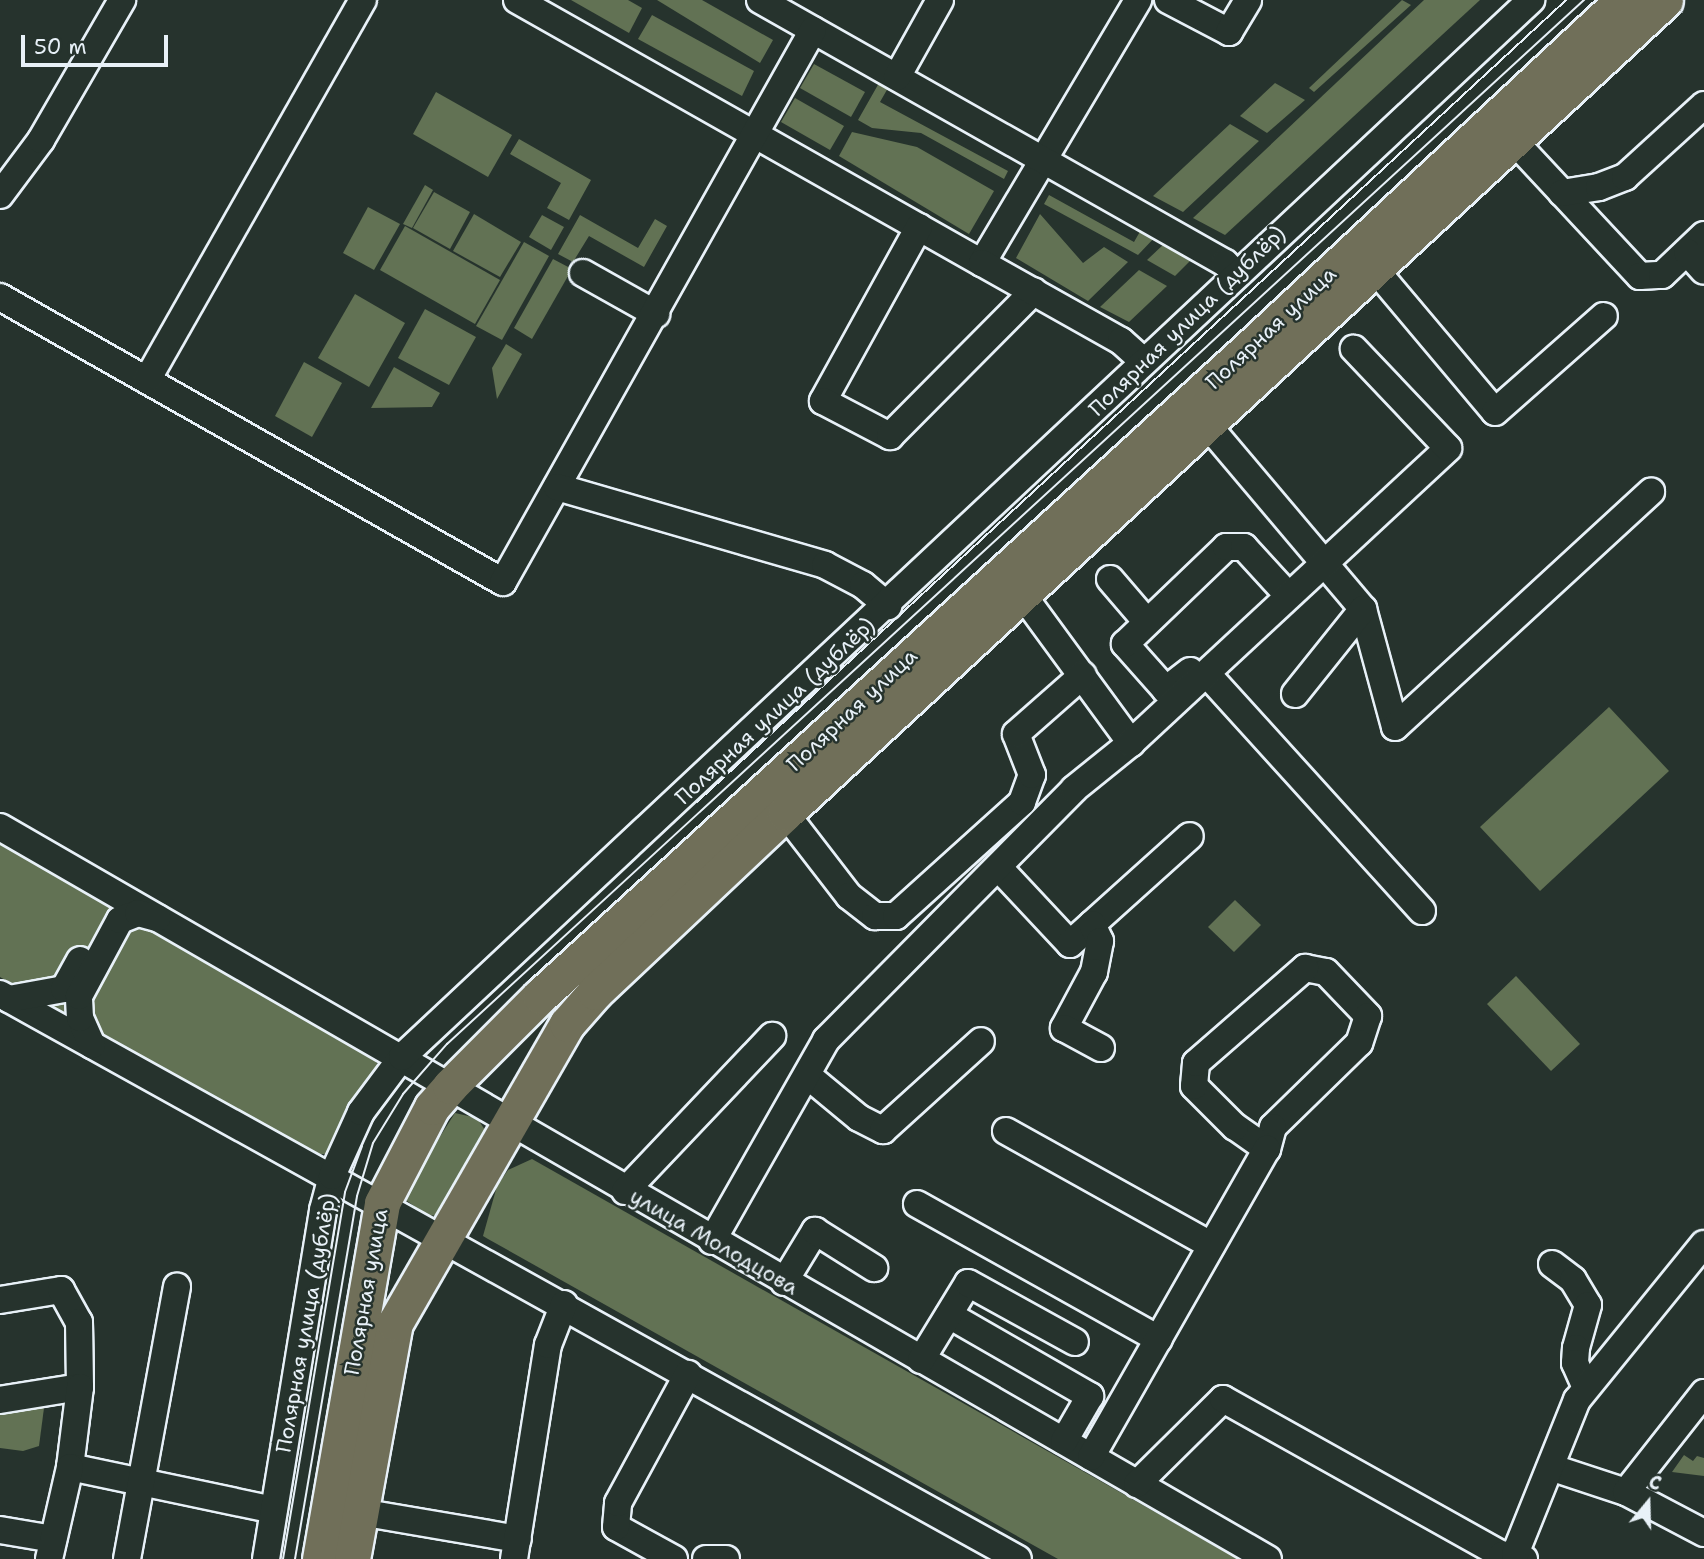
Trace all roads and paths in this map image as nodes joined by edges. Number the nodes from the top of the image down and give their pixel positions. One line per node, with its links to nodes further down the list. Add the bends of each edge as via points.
1 (122, 0): 19 (street, via 41,141)
2 (363, 0): 33 (street)
3 (517, 0): 15 (street)
4 (760, 0): 12 (street)
5 (940, 0): 13 (street)
6 (1138, 0): 17 (street)
7 (1168, 0): 8 (street, via 1229,32)
8 (1248, 0)
9 (1531, 0): 26 (street, Полярная улица (дублёр))
10 (1622, 0): 64 (main road, Полярная улица, via 1254,344 540,996)
11 (1665, 0): 16 (main road, Полярная улица)
12 (813, 30): 13 (street); 15 (street)
13 (897, 77): 17 (street)
14 (1704, 105): 18 (street, via 1625,177)
15 (756, 136): 20 (street); 29 (street)
16 (1513, 140): 18 (street); 23 (main road, Полярная улица)
17 (1042, 159): 22 (street); 26 (street)
18 (1562, 193): 21 (street, via 1640,276 1662,275)
19 (0, 195)
20 (919, 228): 22 (street); 27 (street, via 822,401 890,436)
21 (1695, 243): 24 (street)
22 (982, 263): 27 (street)
23 (1373, 267): 30 (street, via 1495,412); 34 (main road, Полярная улица)
24 (1704, 271)
25 (583, 273): 29 (street)
26 (1236, 274): 32 (street, Полярная улица (дублёр))
27 (1034, 291): 32 (street, via 1121,341)
28 (0, 297): 33 (street)
29 (656, 314): 35 (street)
30 (1604, 316)
31 (1354, 349): 37 (street, via 1448,448)
32 (1144, 362): 41 (street, Полярная улица (дублёр))
33 (147, 380): 35 (street, via 503,582)
34 (1205, 422): 37 (street); 39 (main road, Полярная улица)
35 (557, 487): 41 (street, via 825,565 863,584)
36 (1651, 492): 42 (street, via 1395,727)
37 (1323, 561): 40 (street); 42 (street)
38 (1110, 579): 43 (street)
39 (1022, 594): 46 (street); 49 (main road, Полярная улица)
40 (1288, 594): 43 (street, via 1244,547 1231,544); 44 (street)
41 (887, 606): 62 (street, Полярная улица (дублёр))
42 (1363, 609): 47 (street)
43 (1146, 621): 44 (street, via 1127,638 1125,649 1166,690 1228,635 1236,634)
44 (1242, 640): 45 (street)
45 (1207, 674): 48 (street); 54 (street)
46 (1083, 675): 48 (street); 49 (street, via 1016,734 1032,775 1022,802 896,916 875,916 849,897)
47 (1295, 694)
48 (1132, 743): 52 (street, via 1074,789)
49 (785, 813): 65 (main road, Полярная улица, via 595,992 567,1024)
50 (0, 827): 53 (street, улица Молодцова)
51 (1190, 836): 56 (street)
52 (998, 867): 56 (street, via 1070,944); 63 (street, via 826,1041)
53 (92, 879): 55 (street, улица Молодцова); 57 (street, via 106,896 106,912 64,989)
54 (1422, 911)
55 (162, 919): 60 (street, улица Молодцова, via 138,913 120,920 79,996 80,1018); 62 (street, улица Молодцова)
56 (1092, 924): 61 (street, via 1100,941 1094,972 1064,1028)
57 (5, 996): 60 (street)
58 (772, 1036): 69 (street)
59 (981, 1041): 63 (street, via 883,1130 859,1118)
60 (92, 1045): 68 (street)
61 (1101, 1048)
62 (402, 1057): 64 (street, улица Молодцова); 68 (street, Полярная улица (дублёр), via 361,1112)
63 (807, 1075): 73 (street)
64 (450, 1086): 65 (street, улица Молодцова); 70 (main road, Полярная улица, via 432,1107)
65 (509, 1122): 69 (street, улица Молодцова); 72 (main road, Полярная улица)
66 (1006, 1131): 75 (street)
67 (1267, 1149): 67 (street, via 1273,1127 1359,1044 1368,1016 1326,972 1305,968 1196,1063 1194,1086 1235,1127); 75 (street)
68 (332, 1176): 70 (street); 98 (street, Полярная улица (дублёр))
69 (625, 1191): 73 (street, улица Молодцова)
70 (382, 1203): 72 (street); 108 (main road, Полярная улица)
71 (918, 1204): 83 (street)
72 (445, 1237): 81 (street); 99 (main road, Полярная улица, via 395,1323)
73 (712, 1241): 78 (street, улица Молодцова)
74 (1704, 1244): 88 (street)
75 (1211, 1245): 83 (street)
76 (1552, 1264): 88 (street, via 1573,1280 1588,1305 1575,1363)
77 (874, 1268): 78 (street, via 815,1231)
78 (783, 1282): 85 (street, улица Молодцова)
79 (177, 1287): 95 (street)
80 (0, 1300): 87 (street, via 61,1290 79,1322)
81 (564, 1304): 86 (street); 103 (street, via 548,1345)
82 (948, 1315): 84 (street, via 968,1283); 85 (street); 91 (street, via 1090,1396)
83 (1159, 1339): 92 (street)
84 (1075, 1342)
85 (921, 1360): 91 (street, улица Молодцова)
86 (688, 1374): 104 (street); 110 (street, via 618,1503 616,1527)
87 (80, 1387): 90 (street); 93 (street)
88 (1586, 1388): 94 (street, via 1577,1400)
89 (1704, 1393): 97 (street)
90 (0, 1400)
91 (1064, 1441): 92 (street, улица Молодцова)
92 (1091, 1457): 96 (street, улица Молодцова)
93 (70, 1467): 95 (street); 102 (street)
94 (1553, 1468): 97 (street); 105 (street)
95 (141, 1484): 98 (street); 106 (street)
96 (1137, 1484): 105 (street, via 1223,1399 1502,1555); 113 (street, улица Молодцова)
97 (1626, 1492): 101 (street)
98 (274, 1510): 107 (street, Полярная улица (дублёр))
99 (360, 1512): 103 (street); 109 (main road, Полярная улица)
100 (0, 1530): 102 (street)
101 (1704, 1533)
102 (51, 1549)
103 (516, 1549)
104 (1006, 1556)
105 (1520, 1557)
106 (127, 1559)
107 (266, 1559)
108 (320, 1559)
109 (352, 1559)
110 (674, 1559)
111 (706, 1559): 112 (street)
112 (726, 1559)
113 (1268, 1559)

